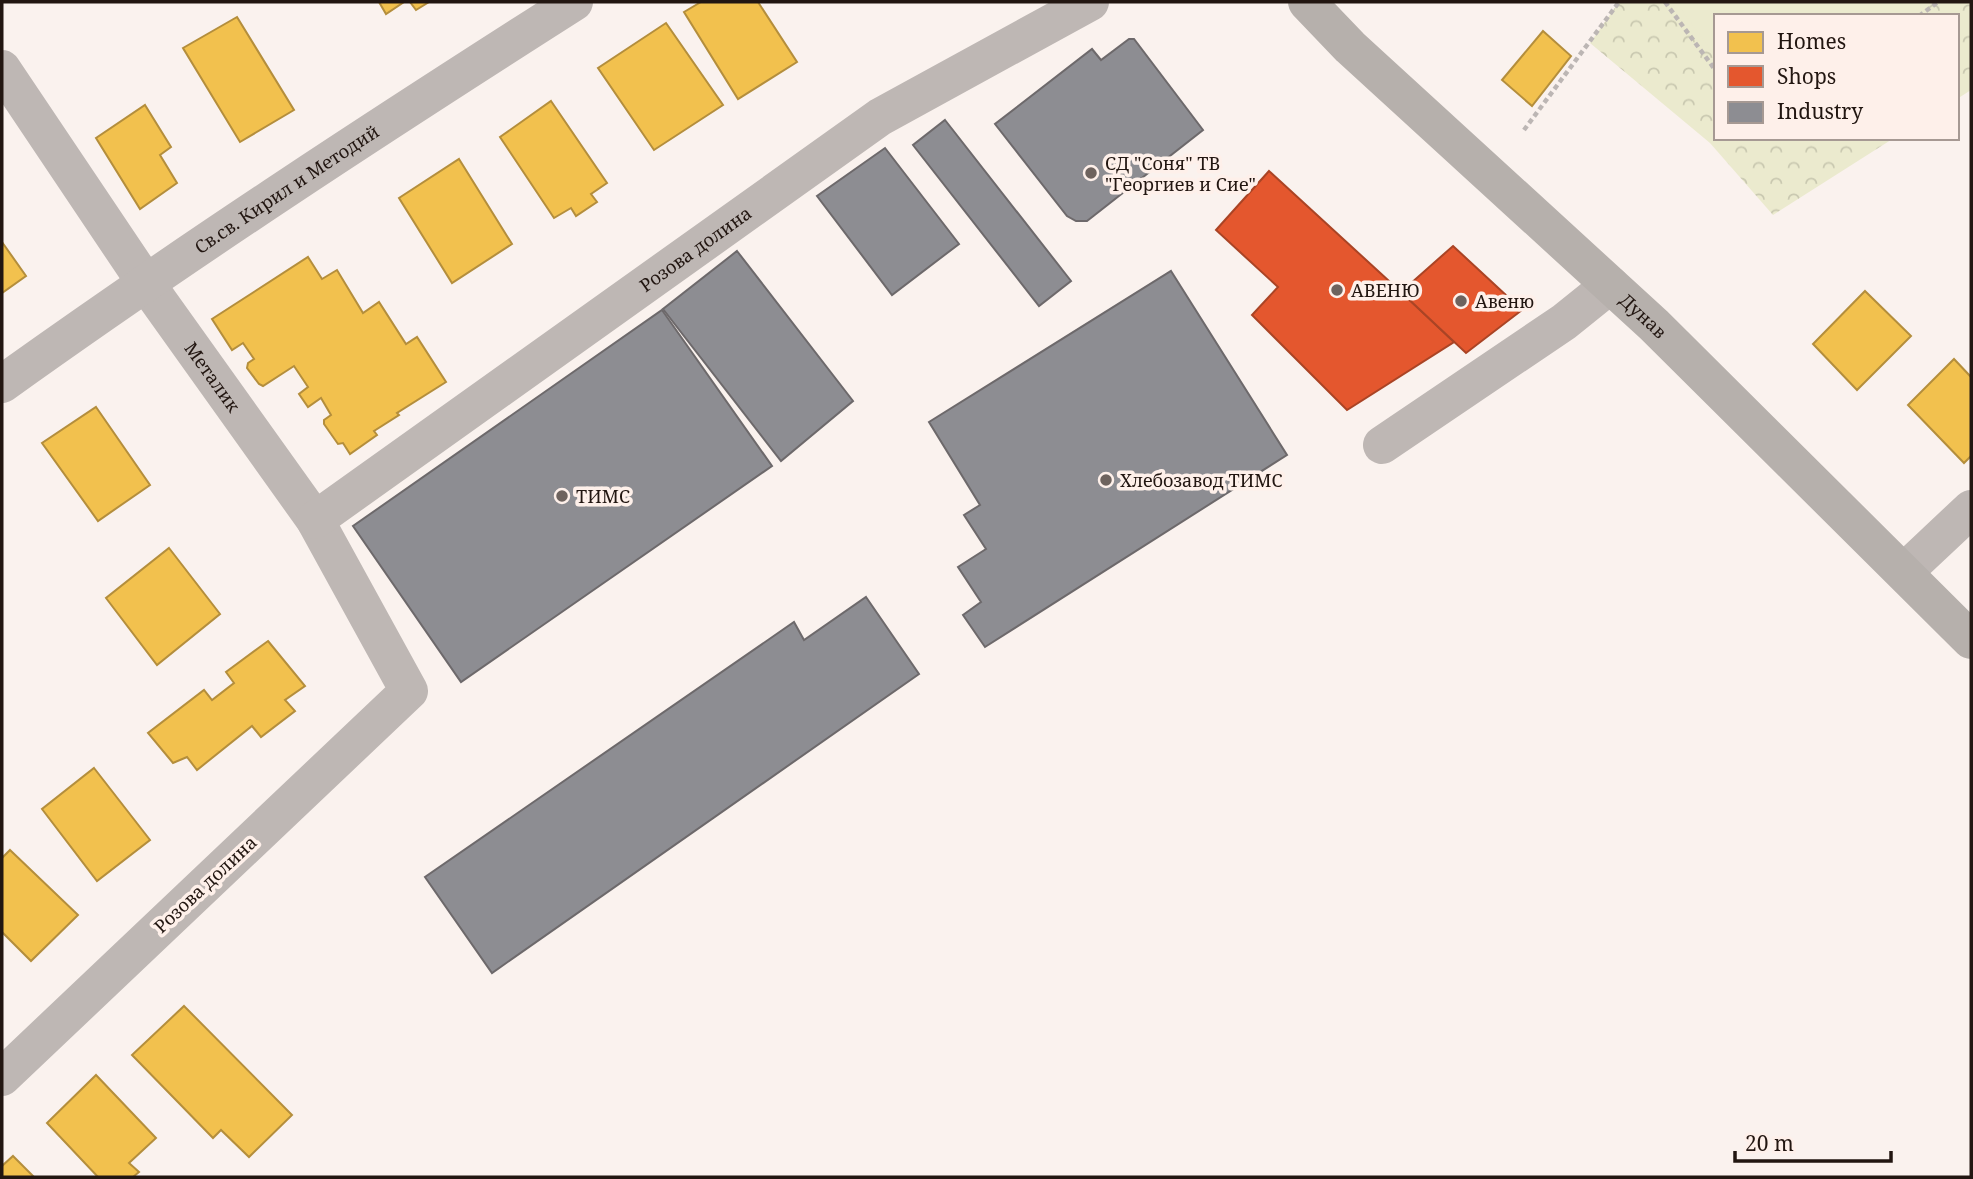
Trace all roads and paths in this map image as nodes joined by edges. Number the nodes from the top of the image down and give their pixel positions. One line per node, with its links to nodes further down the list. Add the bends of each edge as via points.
1 (574, 2): 11 (street, Св.св. Кирил и Методий)
2 (1090, 2): 16 (street, Розова долина, via 880,117)
3 (1307, 2): 12 (main road, Дунав)
4 (1619, 2): 10 (path)
5 (1665, 2): 8 (path)
6 (1938, 2): 7 (path)
7 (1922, 14)
8 (1714, 68)
9 (2, 69): 11 (street, Металик)
10 (1524, 130)
11 (145, 282): 13 (street, Св.св. Кирил и Методий); 16 (street, Металик)
12 (1610, 285): 14 (street, via 1564,323); 17 (main road, Дунав)
13 (2, 384)
14 (1382, 445)
15 (1971, 509): 17 (street)
16 (316, 520): 19 (street, Металик)
17 (1904, 572): 18 (main road, Дунав)
18 (1971, 640)
19 (409, 691): 20 (street, Розова долина)
20 (2, 1077)

